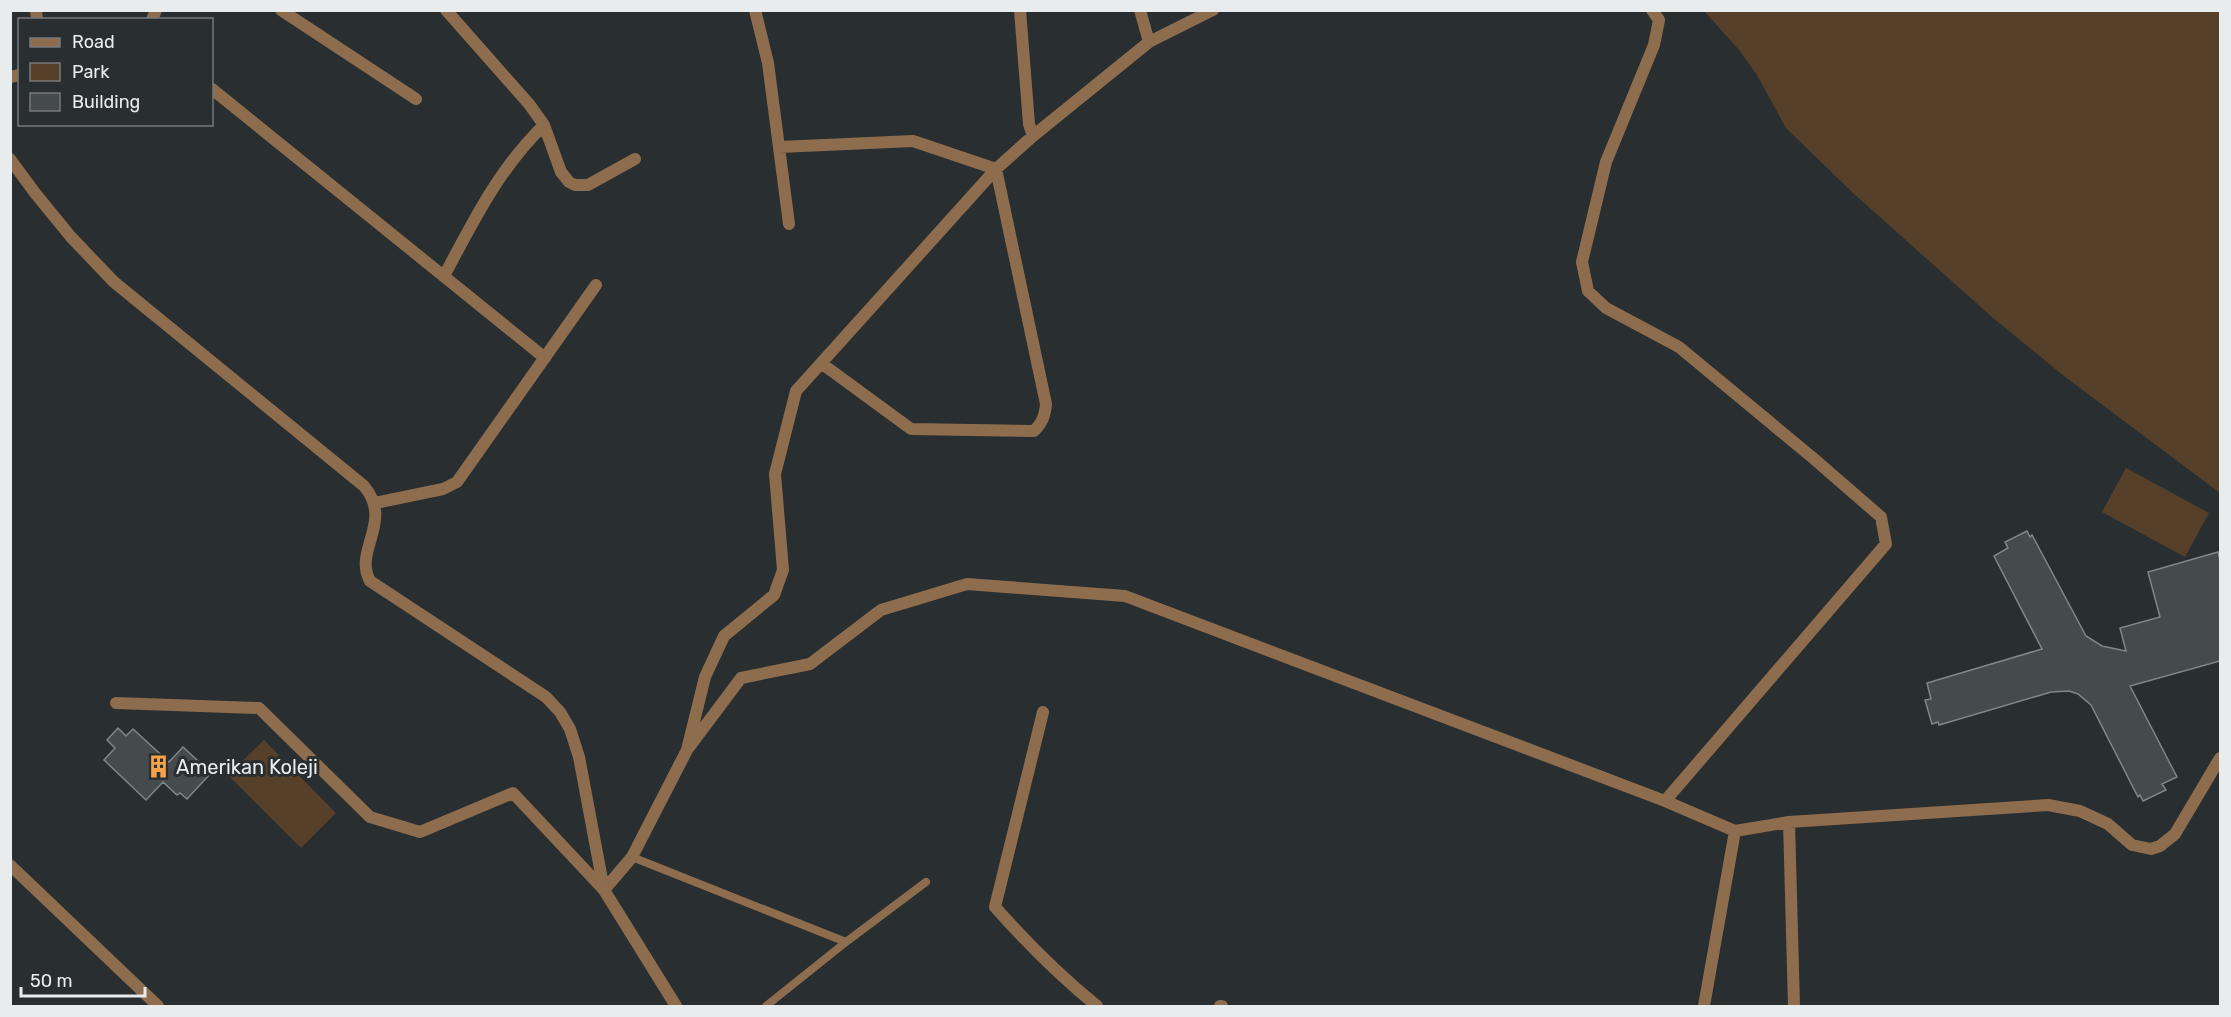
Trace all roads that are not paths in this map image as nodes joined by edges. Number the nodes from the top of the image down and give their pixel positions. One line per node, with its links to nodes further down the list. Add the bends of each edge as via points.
1 (280, 10): 10 (street)
2 (446, 10): 11 (street)
3 (755, 10): 13 (street, via 768,63)
4 (1020, 10): 12 (street)
5 (1140, 10): 8 (street)
6 (1213, 10): 8 (street)
7 (1652, 10): 27 (street, via 1659,20 1654,45 1606,162 1582,262 1588,291 1606,308 1679,347 1813,458 1881,517 1886,544)
8 (1149, 42): 12 (street)
9 (213, 90): 18 (street)
10 (416, 99)
11 (544, 125): 15 (street, via 564,178 575,185 588,185); 18 (street, via 490,190)
12 (1033, 136): 16 (street)
13 (780, 147): 16 (street, via 913,141); 17 (street)
14 (10, 159): 22 (street, via 72,237 114,282 364,486)
15 (635, 159)
16 (996, 169): 21 (street); 21 (street, via 1046,404 1041,424 1034,431 910,429)
17 (789, 224)
18 (444, 276): 20 (street)
19 (596, 285): 20 (street)
20 (545, 358): 22 (street, via 457,482 443,489)
21 (821, 363): 25 (street, via 796,391 775,474 783,570 774,595 724,636 705,677)
22 (375, 503): 33 (street, via 365,568 370,581 546,697 560,712 579,757)
23 (116, 703): 33 (street, via 259,708 370,817 420,832 513,793)
24 (1042, 712): 38 (street, via 995,907 1037,952)
25 (687, 750): 27 (street, via 741,678 810,664 881,610 967,584 1125,596); 30 (street)
26 (2220, 758): 28 (street, via 2175,834 2151,849 2132,845 2108,824 2080,811 2048,805)
27 (1665, 801): 29 (street)
28 (1789, 822): 29 (street); 40 (street)
29 (1735, 831): 39 (street)
30 (632, 857): 33 (street); 34 (lane)
31 (10, 865): 35 (street)
32 (926, 882): 34 (lane)
33 (604, 890): 36 (street)
34 (846, 942): 37 (lane)
35 (158, 1006)
36 (676, 1006)
37 (766, 1006)
38 (1097, 1006)
39 (1704, 1006)
40 (1794, 1006)

